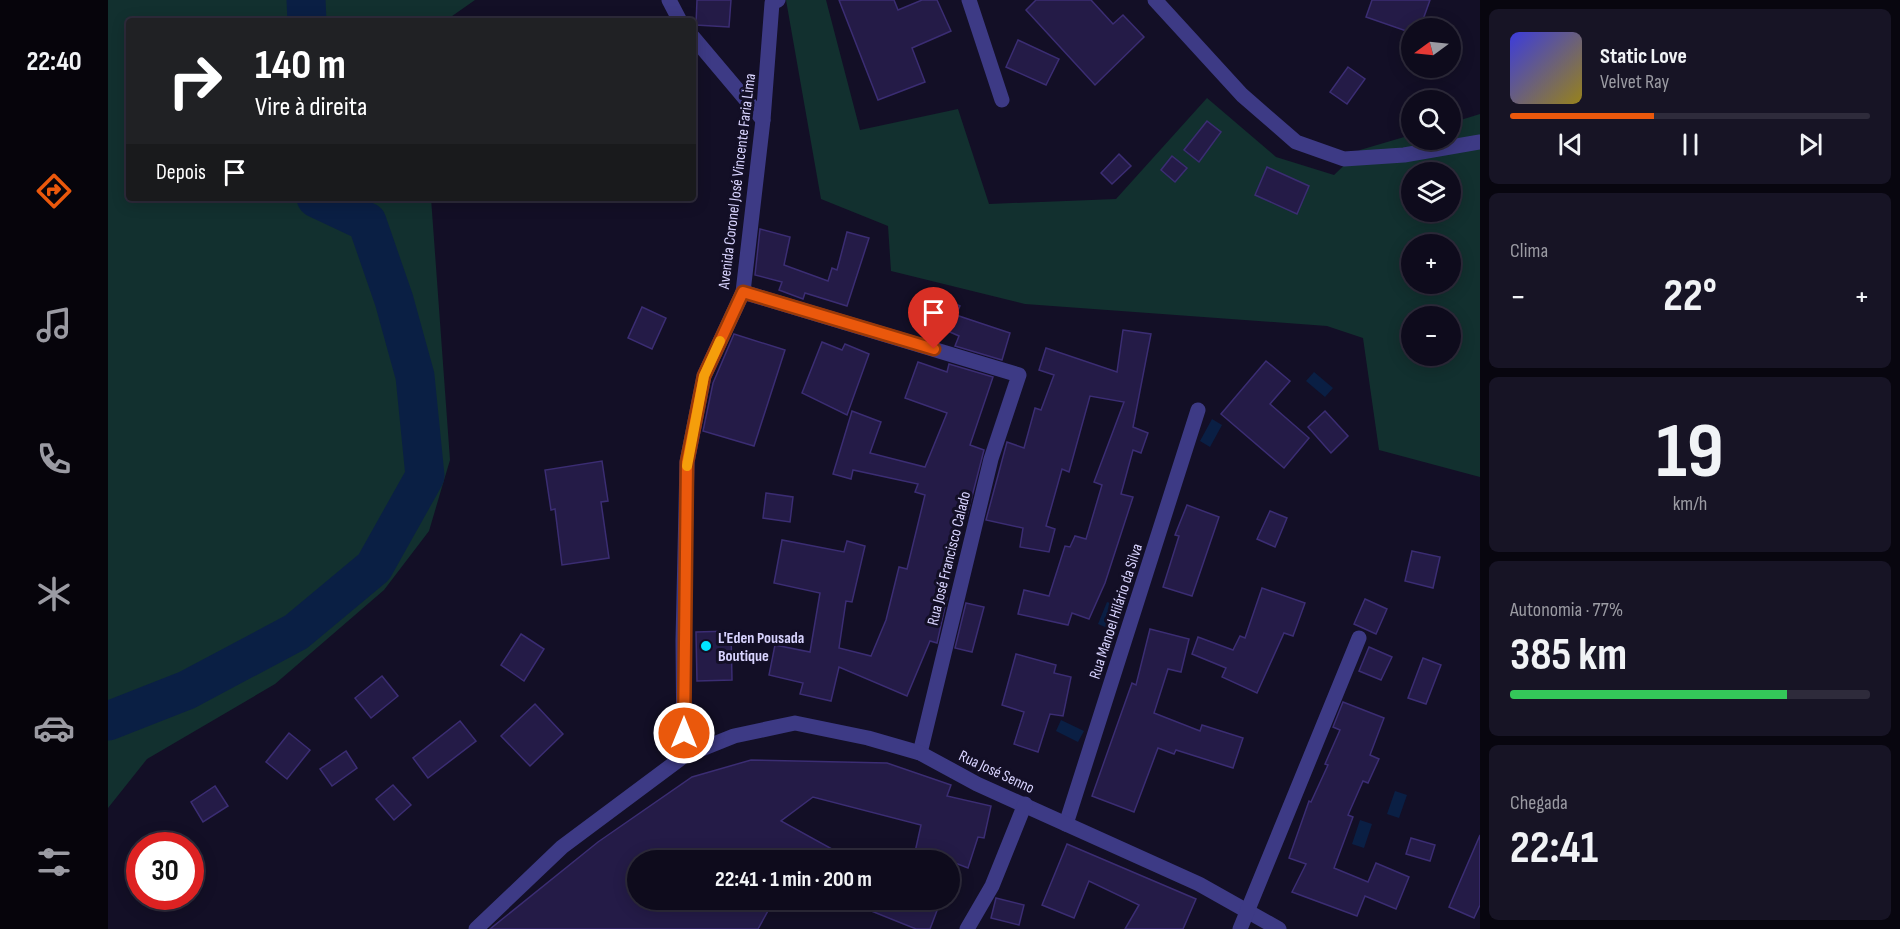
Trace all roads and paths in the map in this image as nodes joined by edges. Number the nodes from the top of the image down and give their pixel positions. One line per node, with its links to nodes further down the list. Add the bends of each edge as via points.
1 (669, 0): 5 (street)
2 (969, 0): 7 (street)
3 (1155, 0): 9 (street, via 1242,94 1296,142 1344,159 1404,155)
4 (774, 1): 8 (street, Avenida Coronel José Vincente Faria Lima)
5 (678, 18)
6 (696, 41): 8 (street)
7 (1002, 100)
8 (763, 120): 10 (street, Avenida Coronel José Vincente Faria Lima)
9 (1480, 142)
10 (743, 292): 13 (street, Rua José Francisco Calado, via 1019,375 991,459); 14 (street, Avenida Coronel José Vincente Faria Lima, via 704,376 687,462)
11 (1198, 410): 16 (street, Rua Manoel Hilário da Silva)
12 (1359, 638): 17 (street)
13 (920, 753): 14 (street, Rua José Senno, via 795,723 734,736); 15 (street, Rua José Senno)
14 (684, 756): 18 (street, Rua José Senno, via 562,847)
15 (1025, 804): 16 (street, Rua José Senno); 19 (street, via 992,886)
16 (1066, 824): 17 (street, Rua José Senno, via 1199,884)
17 (1247, 911): 20 (street); 21 (street, Rua José Senno)
18 (476, 929)
19 (967, 929)
20 (1240, 929)
21 (1279, 929)

